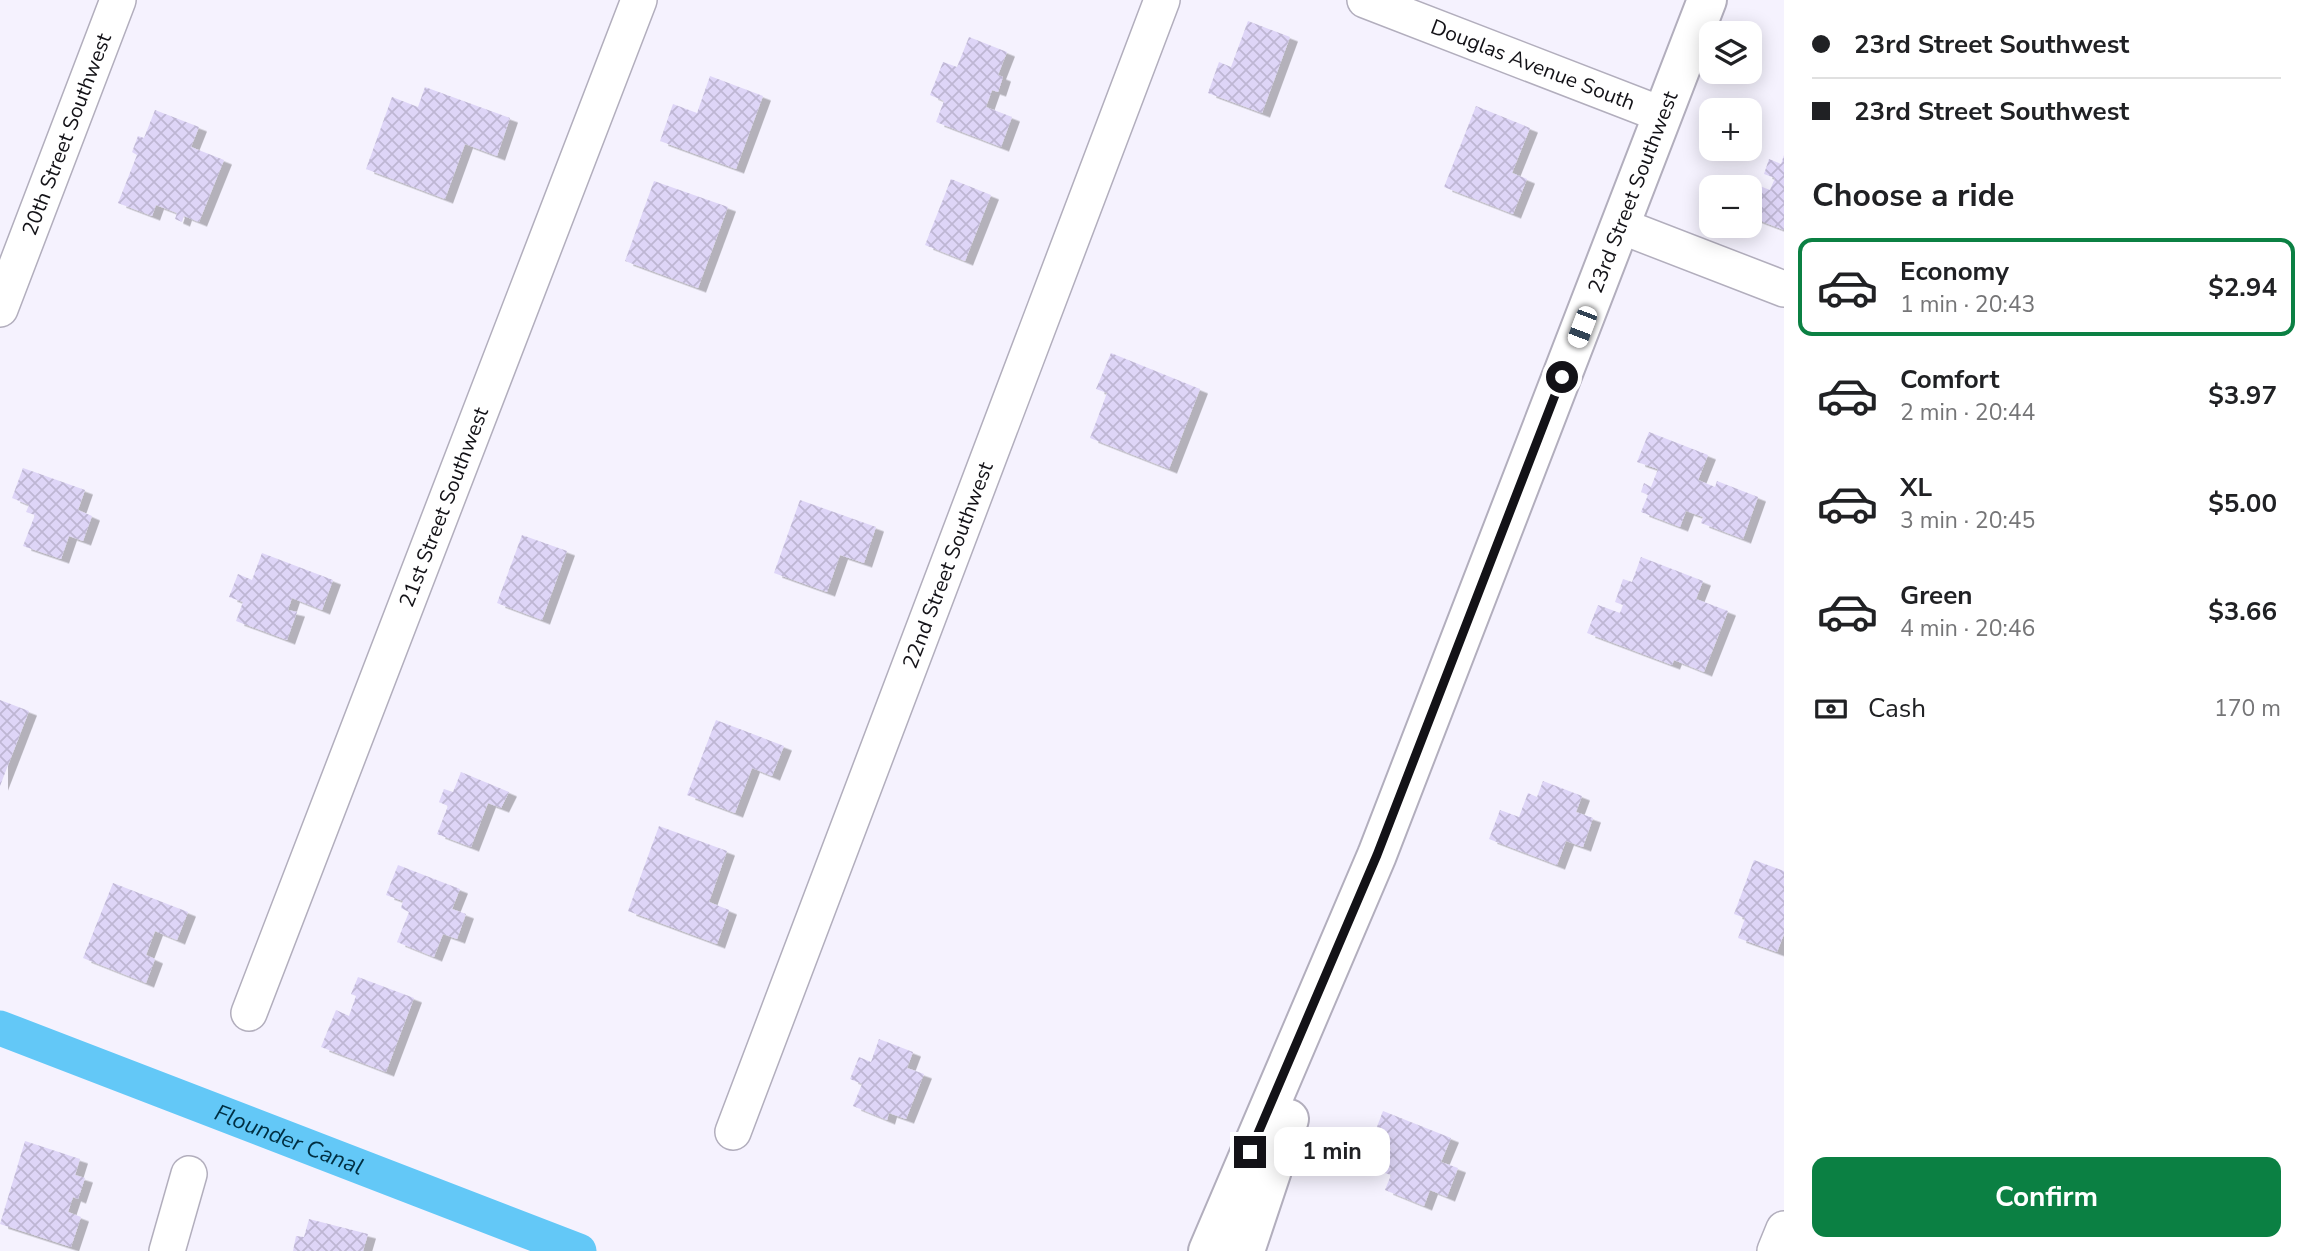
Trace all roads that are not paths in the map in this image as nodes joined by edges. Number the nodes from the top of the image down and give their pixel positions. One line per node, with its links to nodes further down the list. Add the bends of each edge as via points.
1 (118, 0): 9 (street, 20th Street Southwest)
2 (639, 0): 11 (street, 21st Street Southwest)
3 (1162, 0): 12 (street, 22nd Street Southwest)
4 (1365, 0): 6 (street, Douglas Avenue South)
5 (1707, 0): 6 (street, 23rd Street Southwest)
6 (1663, 115): 7 (street, 23rd Street Southwest)
7 (1620, 226): 8 (street); 10 (street, 23rd Street Southwest)
8 (1784, 289)
9 (0, 309)
10 (1377, 855): 16 (street, 23rd Street Southwest); 17 (street, 23rd Street Southwest)
11 (249, 1013)
12 (733, 1132)
13 (189, 1174): 15 (street)
14 (1784, 1228): 18 (street)
15 (167, 1251)
16 (1208, 1251)
17 (1245, 1251)
18 (1776, 1251)

